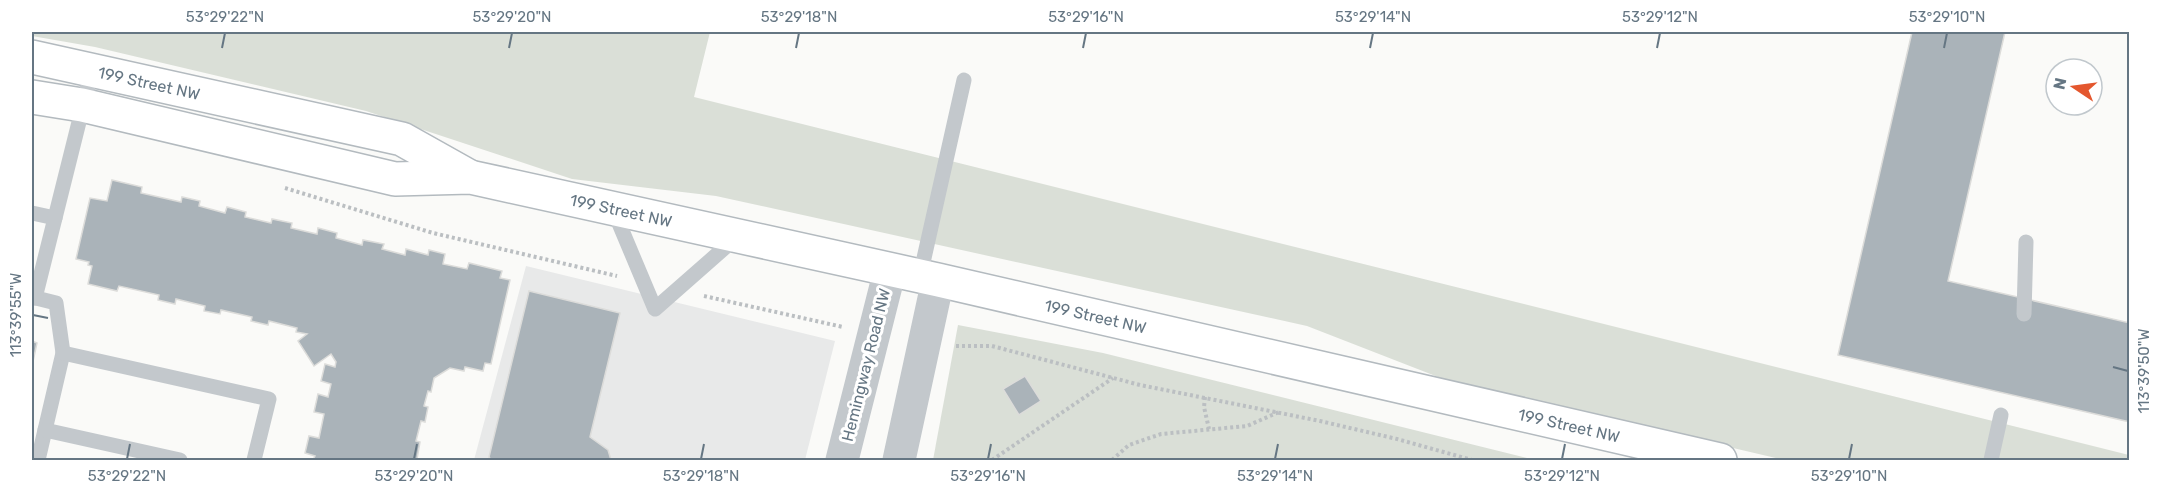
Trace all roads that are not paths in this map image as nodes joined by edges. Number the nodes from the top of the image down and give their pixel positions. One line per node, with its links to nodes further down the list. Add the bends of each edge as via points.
1 (32, 57): 2 (main road, 199 Street NW)
2 (92, 70): 5 (lane); 6 (main road, 199 Street NW, via 402,139)
3 (964, 80): 12 (lane)
4 (32, 97): 5 (main road, 199 Street NW)
5 (82, 105): 6 (main road, 199 Street NW, via 395,179); 9 (lane)
6 (470, 177): 7 (main road, 199 Street NW)
7 (613, 208): 10 (main road, 199 Street NW); 10 (lane, via 655,309)
8 (32, 213): 9 (lane)
9 (55, 218): 13 (lane)
10 (738, 236): 12 (main road, 199 Street NW)
11 (2026, 242): 14 (lane)
12 (916, 275): 21 (street, Hemingway Road NW, via 874,327); 22 (street, via 926,338); 23 (main road, 199 Street NW)
13 (33, 297): 15 (lane, via 56,303)
14 (2024, 314)
15 (63, 353): 17 (lane); 20 (lane, via 269,399)
16 (2001, 415): 24 (lane)
17 (45, 430): 18 (lane); 19 (lane)
18 (38, 460)
19 (180, 460)
20 (254, 460)
21 (842, 460)
22 (899, 460)
23 (1720, 460)
24 (1991, 460)

